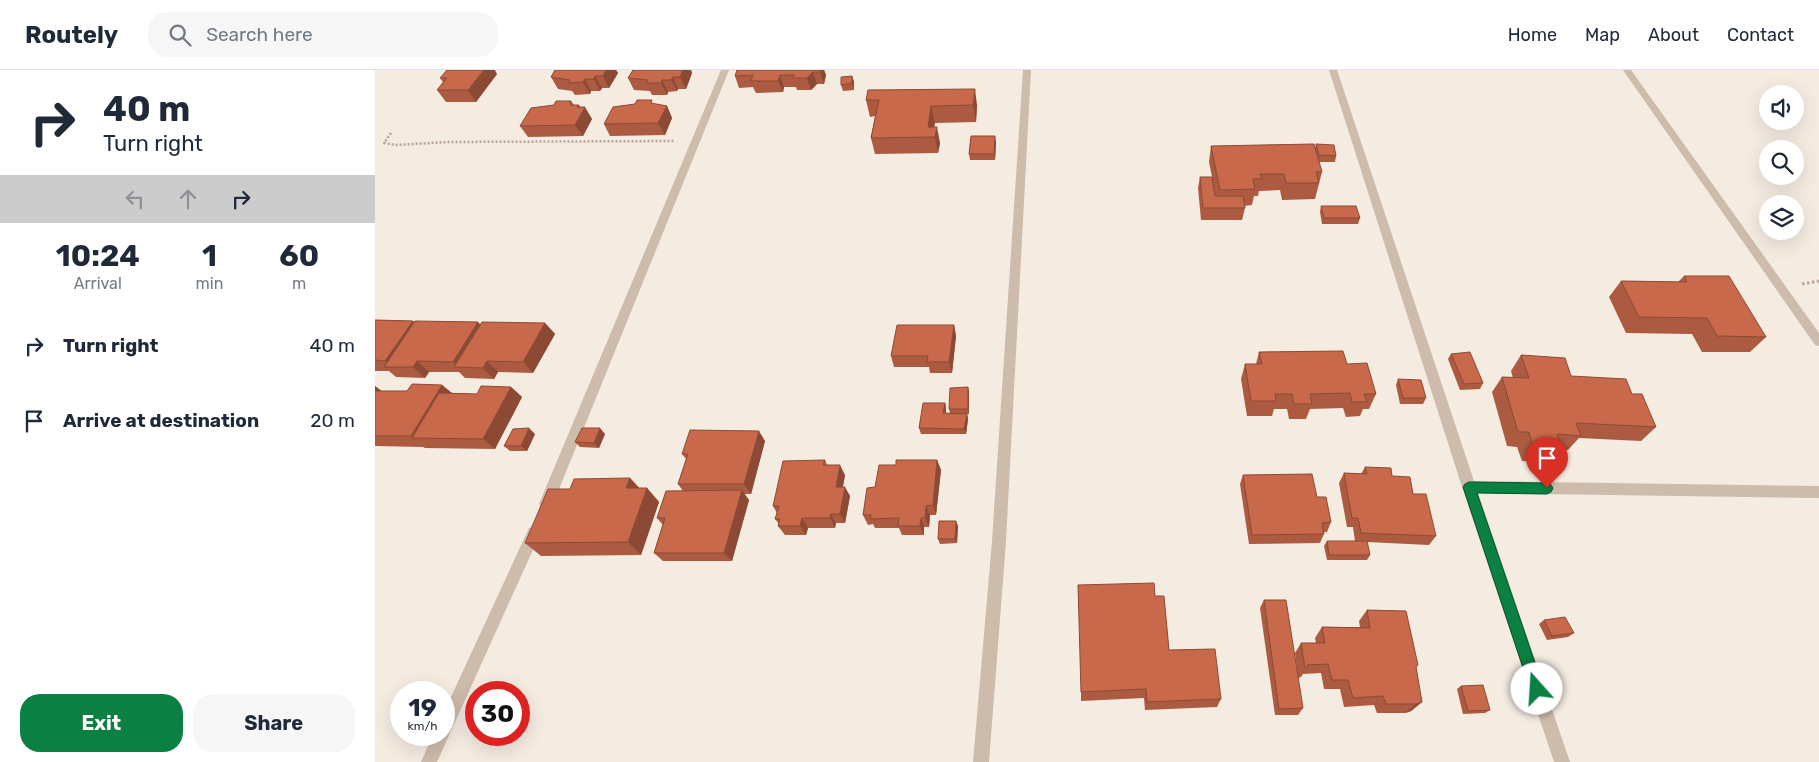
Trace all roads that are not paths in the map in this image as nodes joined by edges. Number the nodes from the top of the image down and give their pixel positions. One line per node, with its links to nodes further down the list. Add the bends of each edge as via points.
1 (725, 70): 8 (street, via 549,499)
2 (1027, 70): 11 (street, via 999,541)
3 (1333, 70): 6 (street)
4 (1627, 70): 5 (street)
5 (1819, 342)
6 (1469, 487): 7 (street); 12 (street)
7 (1819, 492)
8 (455, 705)
9 (436, 746): 10 (street)
10 (429, 762)
11 (981, 762)
12 (1562, 762)

